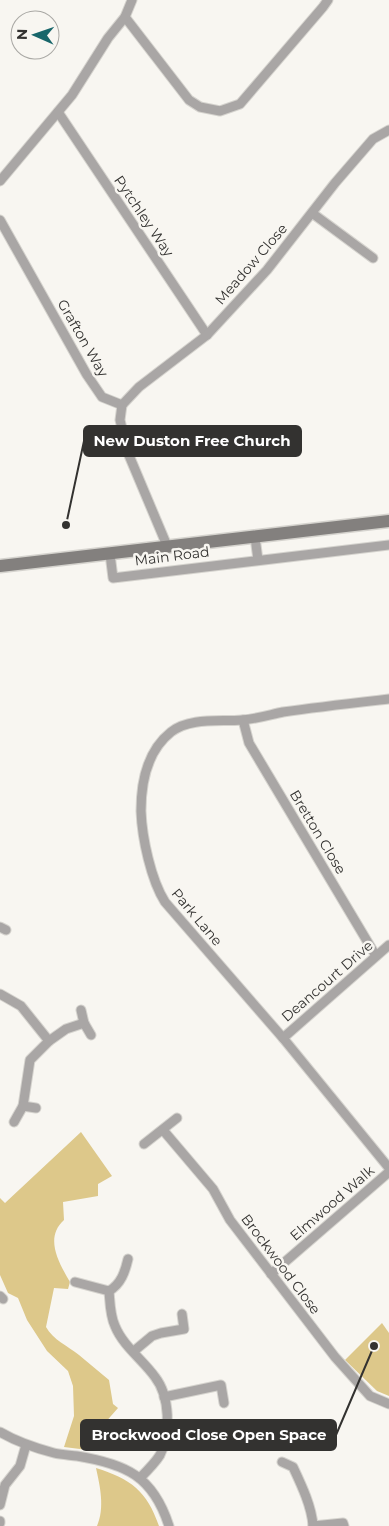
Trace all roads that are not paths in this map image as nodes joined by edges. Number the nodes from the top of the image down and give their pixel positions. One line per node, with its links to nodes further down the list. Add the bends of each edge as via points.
1 (132, 0): 3 (street)
2 (328, 0): 3 (street, via 240,104 220,111 200,107 189,100)
3 (124, 17): 4 (street)
4 (58, 112): 6 (street); 10 (street, Pytchley Way)
5 (389, 130): 7 (street, Meadow Close, via 373,139)
6 (0, 180)
7 (312, 213): 9 (street); 10 (street, Meadow Close, via 268,270)
8 (0, 220): 11 (street, Grafton Way, via 87,375 102,397)
9 (373, 258)
10 (207, 335): 11 (street, Meadow Close, via 138,387)
11 (122, 405): 15 (street, via 120,420 128,453)
12 (389, 521): 13 (street, Main Road)
13 (255, 537): 15 (street, Main Road); 17 (street)
14 (389, 545): 17 (street, Main Road)
15 (168, 548): 16 (street, Main Road)
16 (110, 554): 17 (street, Main Road, via 113,578); 18 (street, Main Road)
17 (258, 560)
18 (0, 566)
19 (389, 699): 20 (street, Park Lane)
20 (243, 720): 22 (street, Bretton Close, via 249,743); 27 (street, Park Lane, via 202,722 172,731 152,754 146,769 141,818 149,858 162,897)
21 (389, 945): 22 (street, Deancourt Drive)
22 (376, 956): 27 (street, Deancourt Drive)
23 (0, 994): 28 (street, via 21,1006)
24 (81, 1010): 25 (street)
25 (84, 1023): 26 (street); 28 (street, via 66,1028)
26 (91, 1035)
27 (283, 1038): 35 (street, Park Lane)
28 (49, 1041): 29 (street, via 30,1060)
29 (23, 1106): 30 (street); 32 (street)
30 (36, 1108)
31 (177, 1118): 33 (street)
32 (14, 1122)
33 (163, 1130): 34 (street); 38 (street, Brockwood Close, via 213,1189 230,1220)
34 (144, 1144)
35 (389, 1168)
36 (389, 1172): 38 (street, Elmwood Walk)
37 (128, 1259): 40 (street, via 121,1280)
38 (271, 1274): 45 (street, Brockwood Close, via 335,1357 370,1396)
39 (75, 1282): 40 (street)
40 (109, 1291): 42 (street, via 114,1324 124,1342)
41 (182, 1314): 42 (street, via 184,1329 152,1336)
42 (134, 1351): 43 (street, via 156,1378)
43 (164, 1397): 44 (street, via 221,1386); 49 (street, via 168,1426 166,1441 160,1455)
44 (224, 1403)
45 (389, 1404)
46 (0, 1432): 47 (street)
47 (26, 1445): 49 (street, via 56,1454 106,1461); 50 (street, via 20,1466 5,1485)
48 (282, 1462): 52 (street, via 293,1467)
49 (140, 1478): 51 (street, via 159,1500)
50 (0, 1505)
51 (169, 1526)
52 (313, 1526): 53 (street, via 343,1523)
53 (344, 1526)

